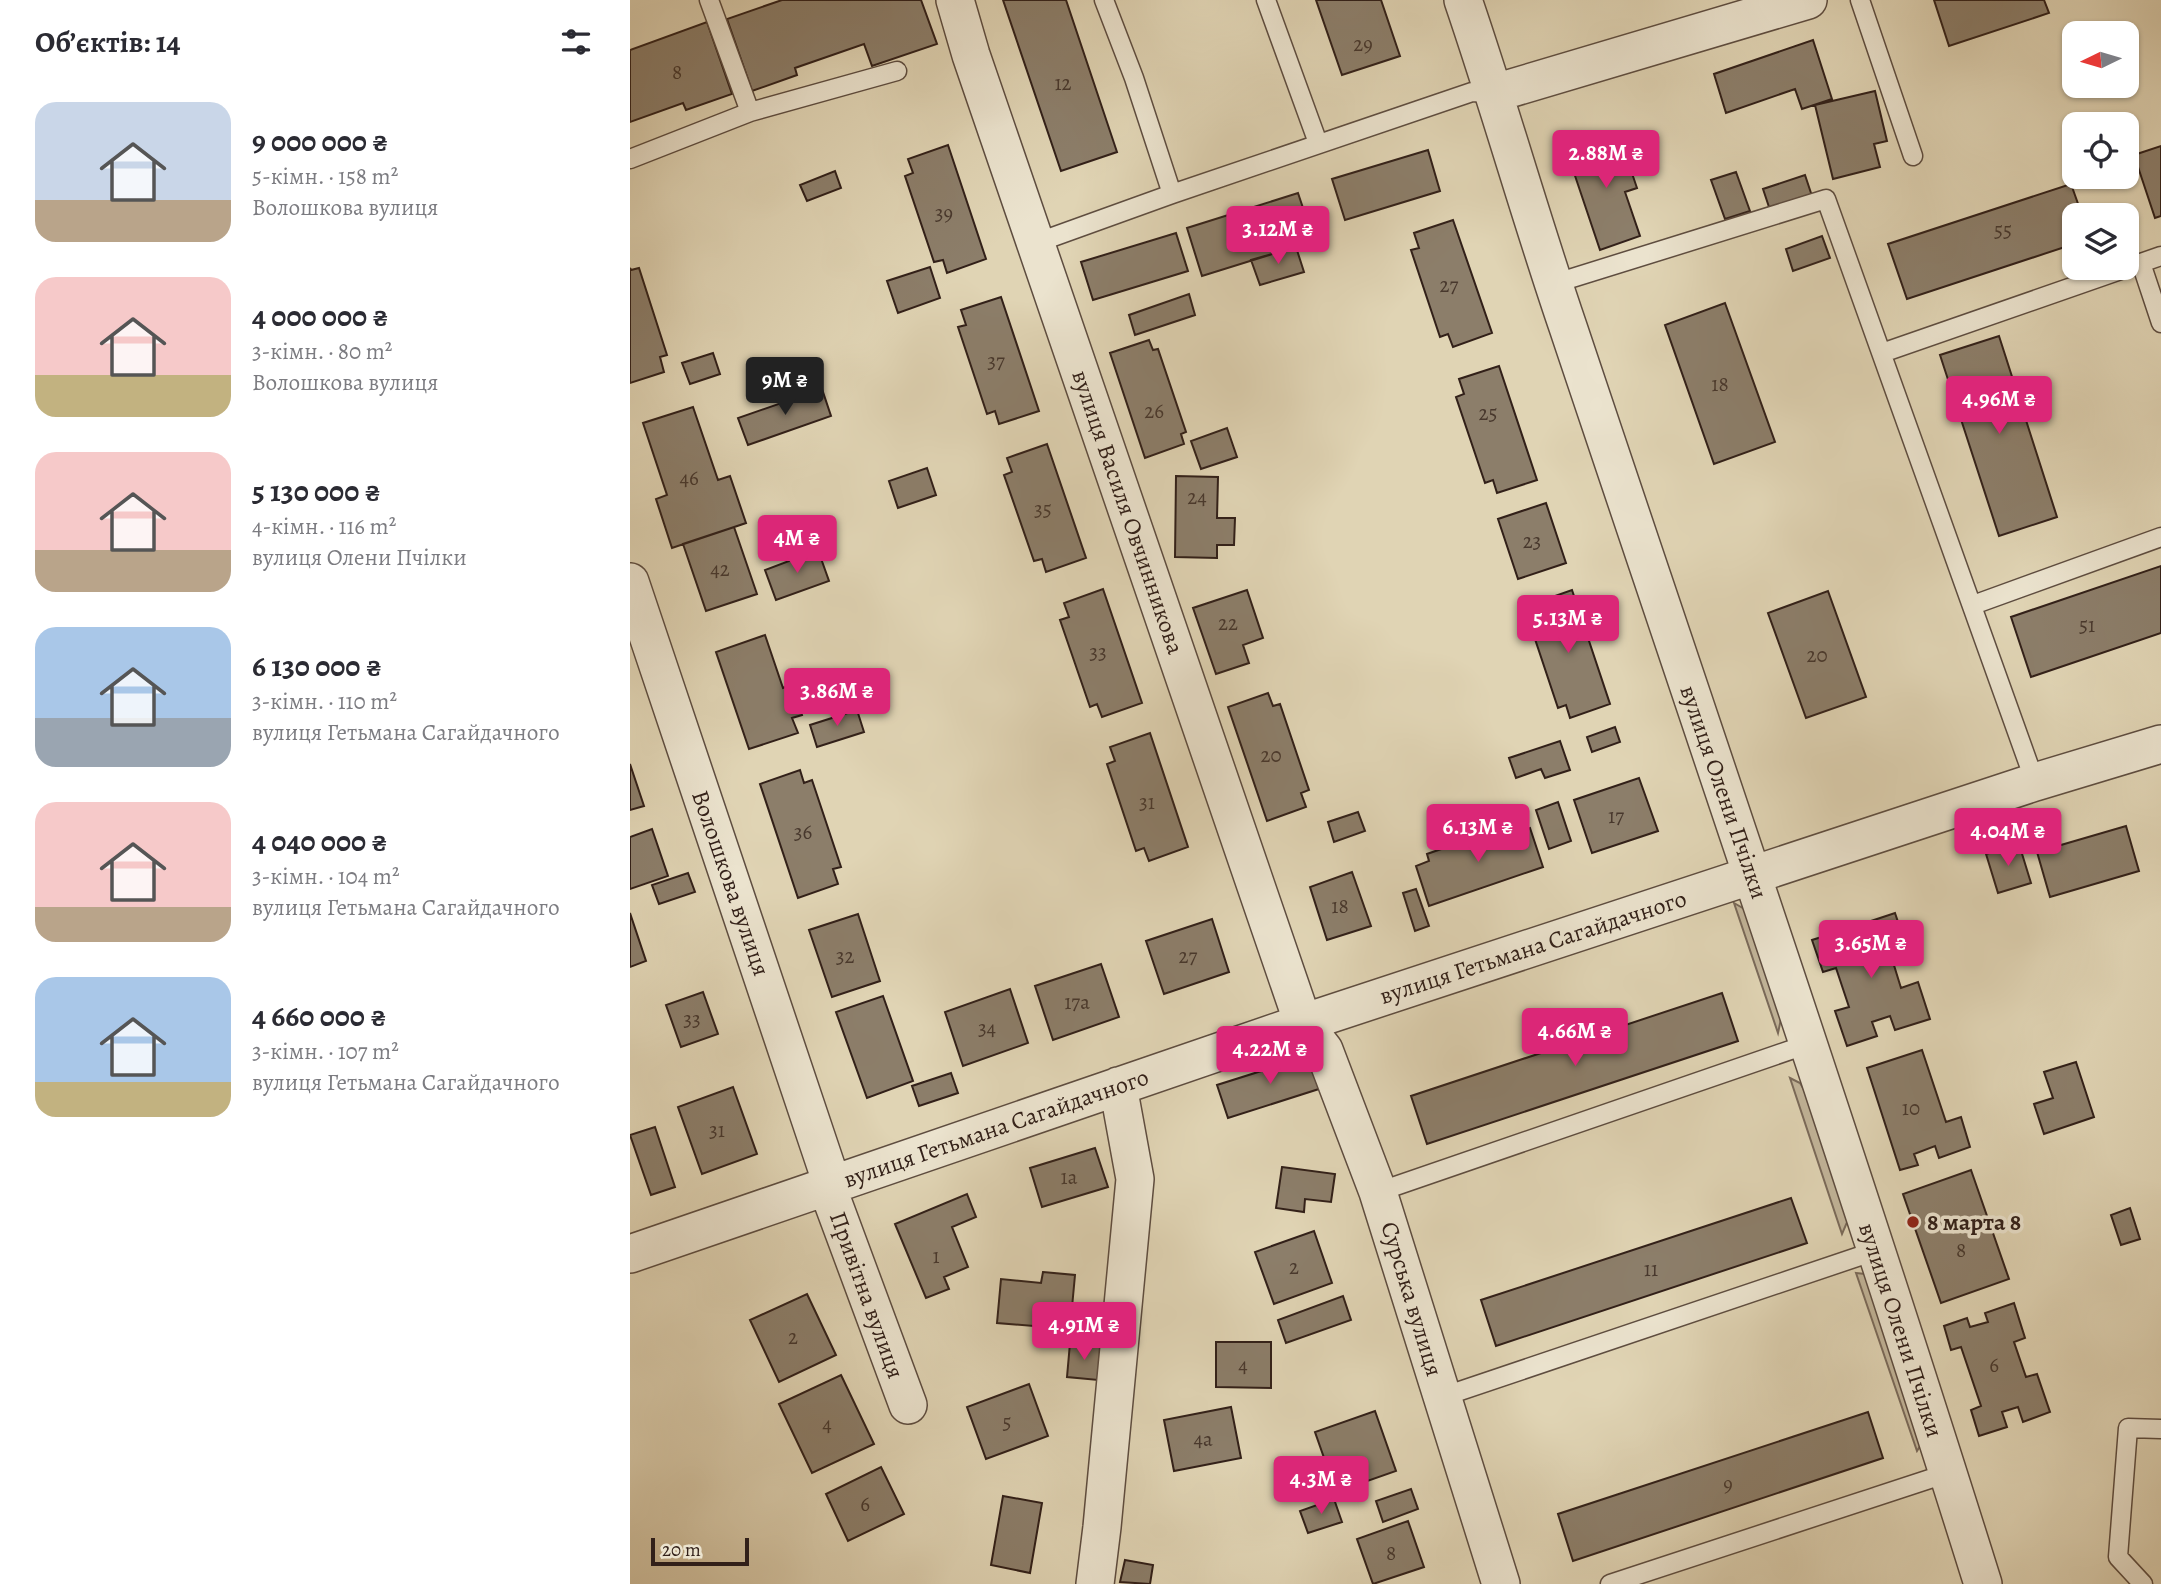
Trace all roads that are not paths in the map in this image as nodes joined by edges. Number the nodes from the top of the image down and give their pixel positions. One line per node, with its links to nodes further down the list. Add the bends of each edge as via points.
1 (709, 0): 10 (lane)
2 (955, 0): 15 (street, вулиця Василя Овчинникова)
3 (1104, 0): 14 (lane)
4 (1266, 0): 11 (lane)
5 (1463, 0): 9 (street, вулиця Олени Пчілки)
6 (1808, 0): 9 (street)
7 (1860, 0): 12 (lane)
8 (897, 71): 10 (lane)
9 (1495, 93): 11 (lane, via 1472,92); 18 (street, вулиця Олени Пчілки)
10 (750, 112): 13 (lane)
11 (1318, 143): 14 (lane)
12 (1913, 156)
13 (630, 159)
14 (1172, 194): 15 (lane)
15 (1036, 243): 27 (street, вулиця Василя Овчинникова)
16 (2161, 256): 17 (lane)
17 (2141, 263): 19 (lane); 20 (lane)
18 (1553, 284): 20 (lane, via 1826,199); 26 (street, вулиця Олени Пчілки)
19 (2161, 323)
20 (1882, 353): 23 (lane)
21 (2161, 537): 23 (lane)
22 (630, 582): 30 (street, Волошкова вулиця)
23 (1973, 605): 25 (lane)
24 (2161, 744): 25 (street, вулиця Гетьмана Сагайдачного)
25 (2035, 782): 26 (street, вулиця Гетьмана Сагайдачного)
26 (1752, 875): 27 (street, вулиця Гетьмана Сагайдачного); 28 (street, вулиця Олени Пчілки)
27 (1303, 1023): 29 (street, вулиця Гетьмана Сагайдачного); 31 (street, Сурська вулиця, via 1324,1050)
28 (1808, 1044): 31 (lane); 32 (street, вулиця Олени Пчілки)
29 (1118, 1086): 30 (street, вулиця Гетьмана Сагайдачного); 38 (street, via 1135,1179)
30 (832, 1184): 33 (street, вулиця Гетьмана Сагайдачного); 35 (street, Привітна вулиця, via 832,1200)
31 (1378, 1192): 34 (street, Сурська вулиця)
32 (1875, 1251): 34 (lane); 37 (street, вулиця Олени Пчілки)
33 (630, 1254)
34 (1443, 1397): 39 (street, Сурська вулиця)
35 (908, 1405)
36 (2161, 1429): 42 (lane, via 2128,1428 2118,1557)
37 (1948, 1473): 40 (lane); 41 (street, вулиця Олени Пчілки)
38 (1095, 1584)
39 (1501, 1584)
40 (1610, 1584)
41 (1983, 1584)
42 (2143, 1584)

